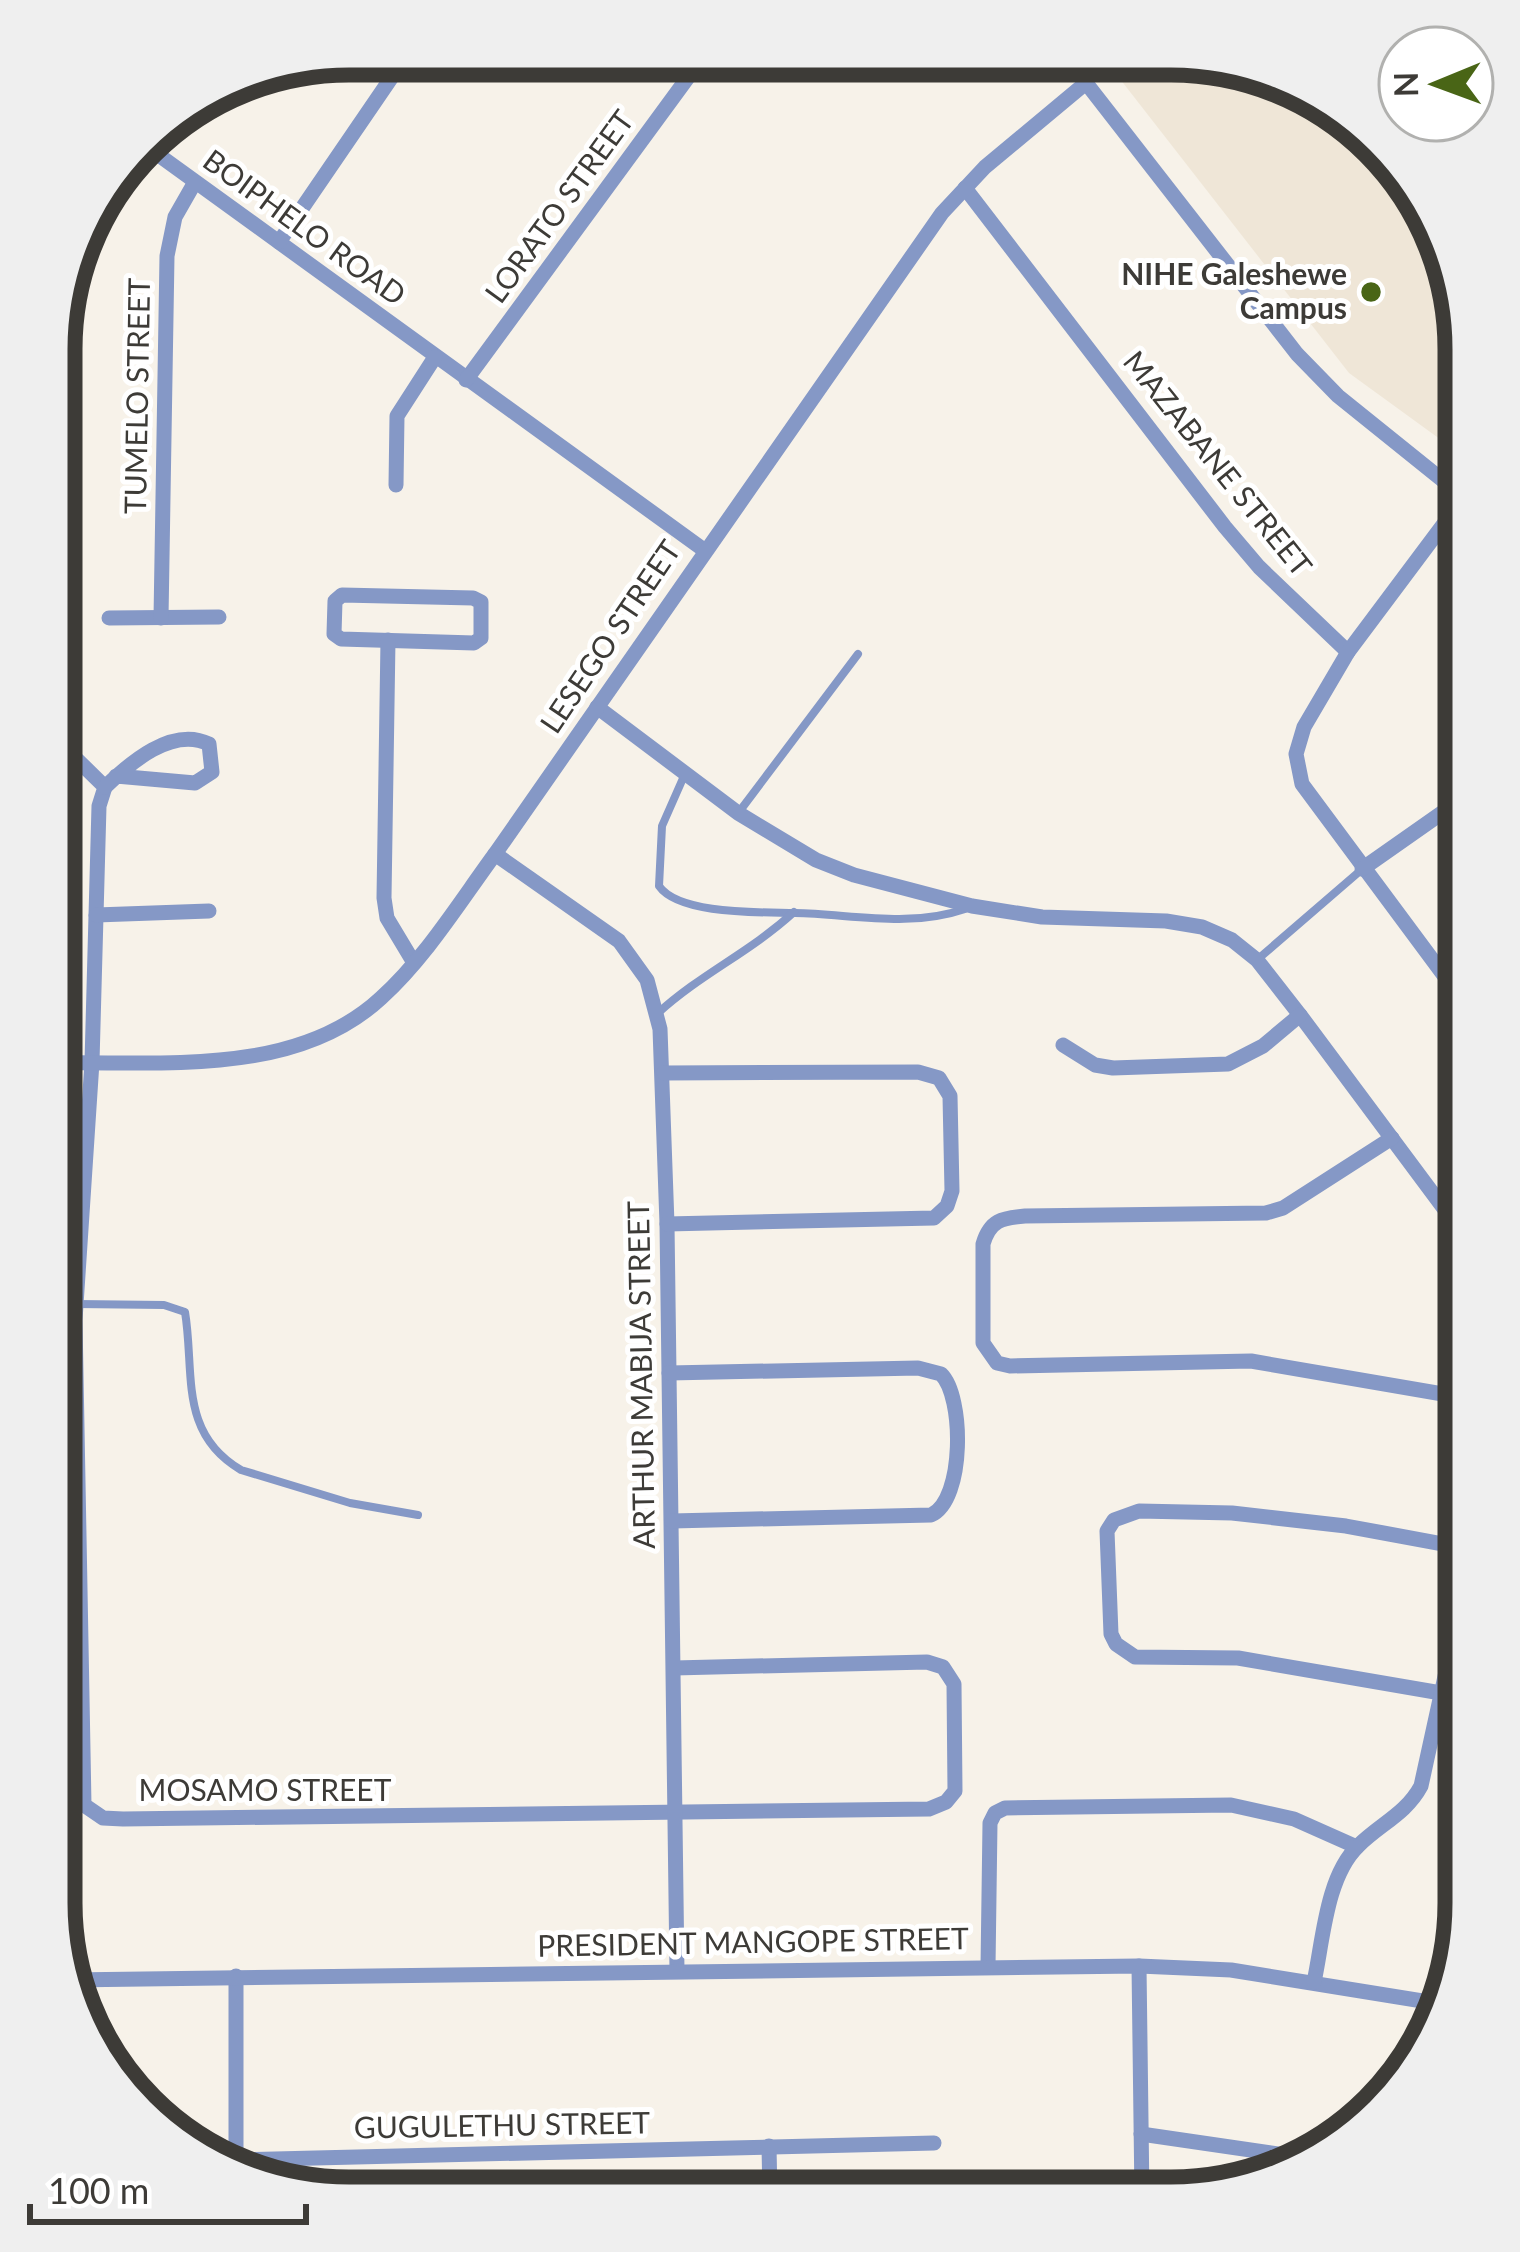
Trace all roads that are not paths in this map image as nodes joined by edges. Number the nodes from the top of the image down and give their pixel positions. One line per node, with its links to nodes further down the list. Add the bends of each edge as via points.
1 (393, 75): 8 (street)
2 (690, 75): 10 (street, LORATO STREET)
3 (1082, 75): 4 (street)
4 (1088, 82): 7 (street, LESEGO STREET); 11 (street, via 1297,354)
5 (157, 154): 6 (street, BOIPHELO ROAD)
6 (195, 182): 8 (street, BOIPHELO ROAD); 17 (street, TUMELO STREET, via 175,217 167,256)
7 (965, 188): 14 (street, LESEGO STREET); 19 (street, MAZABANE STREET, via 1241,547)
8 (279, 242): 9 (street, BOIPHELO ROAD)
9 (435, 357): 10 (street, BOIPHELO ROAD); 12 (street, via 397,416)
10 (466, 380): 14 (street, BOIPHELO ROAD)
11 (1445, 482)
12 (396, 485)
13 (1445, 524): 19 (street)
14 (704, 550): 21 (street, LESEGO STREET)
15 (219, 616): 17 (street)
16 (109, 618): 17 (street)
17 (161, 618)
18 (388, 640): 18 (street, via 337,637 335,601 342,595 481,602 478,642); 34 (street, via 384,898)
19 (1348, 652): 28 (street, via 1295,754 1302,784)
20 (858, 654): 26 (lane)
21 (597, 707): 23 (street); 27 (street, LESEGO STREET)
22 (75, 754): 24 (street)
23 (686, 772): 26 (street); 31 (lane, via 662,826 663,892 754,915)
24 (111, 781): 24 (street, via 195,783 212,772 213,754 209,744 184,739 155,748); 32 (street, MOSAMO STREET, via 99,806)
25 (1445, 811): 28 (street)
26 (738, 814): 29 (street, via 854,875)
27 (495, 854): 34 (street, LESEGO STREET); 36 (street, ARTHUR MABIJA STREET, via 619,941)
28 (1362, 869): 33 (lane); 35 (street)
29 (972, 906): 31 (lane, via 926,918); 33 (street, via 1202,926)
30 (208, 911): 32 (street)
31 (794, 913): 36 (lane)
32 (96, 915): 40 (street, MOSAMO STREET)
33 (1257, 960): 37 (street)
34 (415, 963): 40 (street, LESEGO STREET, via 370,1009 314,1042 231,1058)
35 (1445, 977)
36 (657, 1014): 41 (street, ARTHUR MABIJA STREET)
37 (1300, 1015): 38 (street, via 1228,1064 1114,1068); 42 (street)
38 (1063, 1045)
39 (75, 1062): 40 (street, LESEGO STREET)
40 (92, 1062): 45 (street, MOSAMO STREET)
41 (664, 1073): 44 (street, ARTHUR MABIJA STREET); 44 (street, via 939,1078 950,1119 952,1191 934,1218)
42 (1392, 1138): 43 (street); 47 (street, via 1266,1213 995,1221 983,1244 983,1342 997,1363 1010,1366 1251,1361)
43 (1444, 1209)
44 (667, 1224): 46 (street, ARTHUR MABIJA STREET)
45 (75, 1304): 48 (lane, via 185,1312 192,1405 226,1461 350,1503); 54 (street, MOSAMO STREET, via 81,1782 91,1812 123,1819)
46 (669, 1373): 49 (street, ARTHUR MABIJA STREET); 49 (street, via 929,1370 949,1381 955,1414 954,1484 931,1515)
47 (1444, 1394)
48 (418, 1515)
49 (672, 1520): 51 (street, ARTHUR MABIJA STREET)
50 (1444, 1544): 53 (street, via 1232,1513 1139,1511 1107,1531 1112,1634 1126,1653 1238,1658)
51 (674, 1668): 54 (street, ARTHUR MABIJA STREET); 54 (street, via 943,1667 954,1684 957,1778 946,1802 929,1809)
52 (1444, 1679): 53 (street)
53 (1441, 1693): 55 (street, via 1414,1799)
54 (676, 1815): 58 (street, ARTHUR MABIJA STREET)
55 (1357, 1846): 57 (street, via 1231,1805 1005,1808 990,1823); 61 (street, via 1336,1885)
56 (1139, 1966): 57 (street, PRESIDENT MANGOPE STREET); 61 (street, PRESIDENT MANGOPE STREET); 63 (street)
57 (988, 1967): 58 (street, PRESIDENT MANGOPE STREET)
58 (677, 1971): 59 (street, PRESIDENT MANGOPE STREET)
59 (236, 1976): 60 (street, PRESIDENT MANGOPE STREET); 66 (street, GUGULETHU STREET)
60 (86, 1980)
61 (1314, 1982): 62 (street, PRESIDENT MANGOPE STREET)
62 (1426, 2001)
63 (1141, 2134): 67 (street); 70 (street)
64 (934, 2143): 65 (street, GUGULETHU STREET)
65 (769, 2146): 68 (street, GUGULETHU STREET); 69 (street)
66 (236, 2152)
67 (1280, 2154)
68 (259, 2161)
69 (770, 2177)
70 (1142, 2177)

